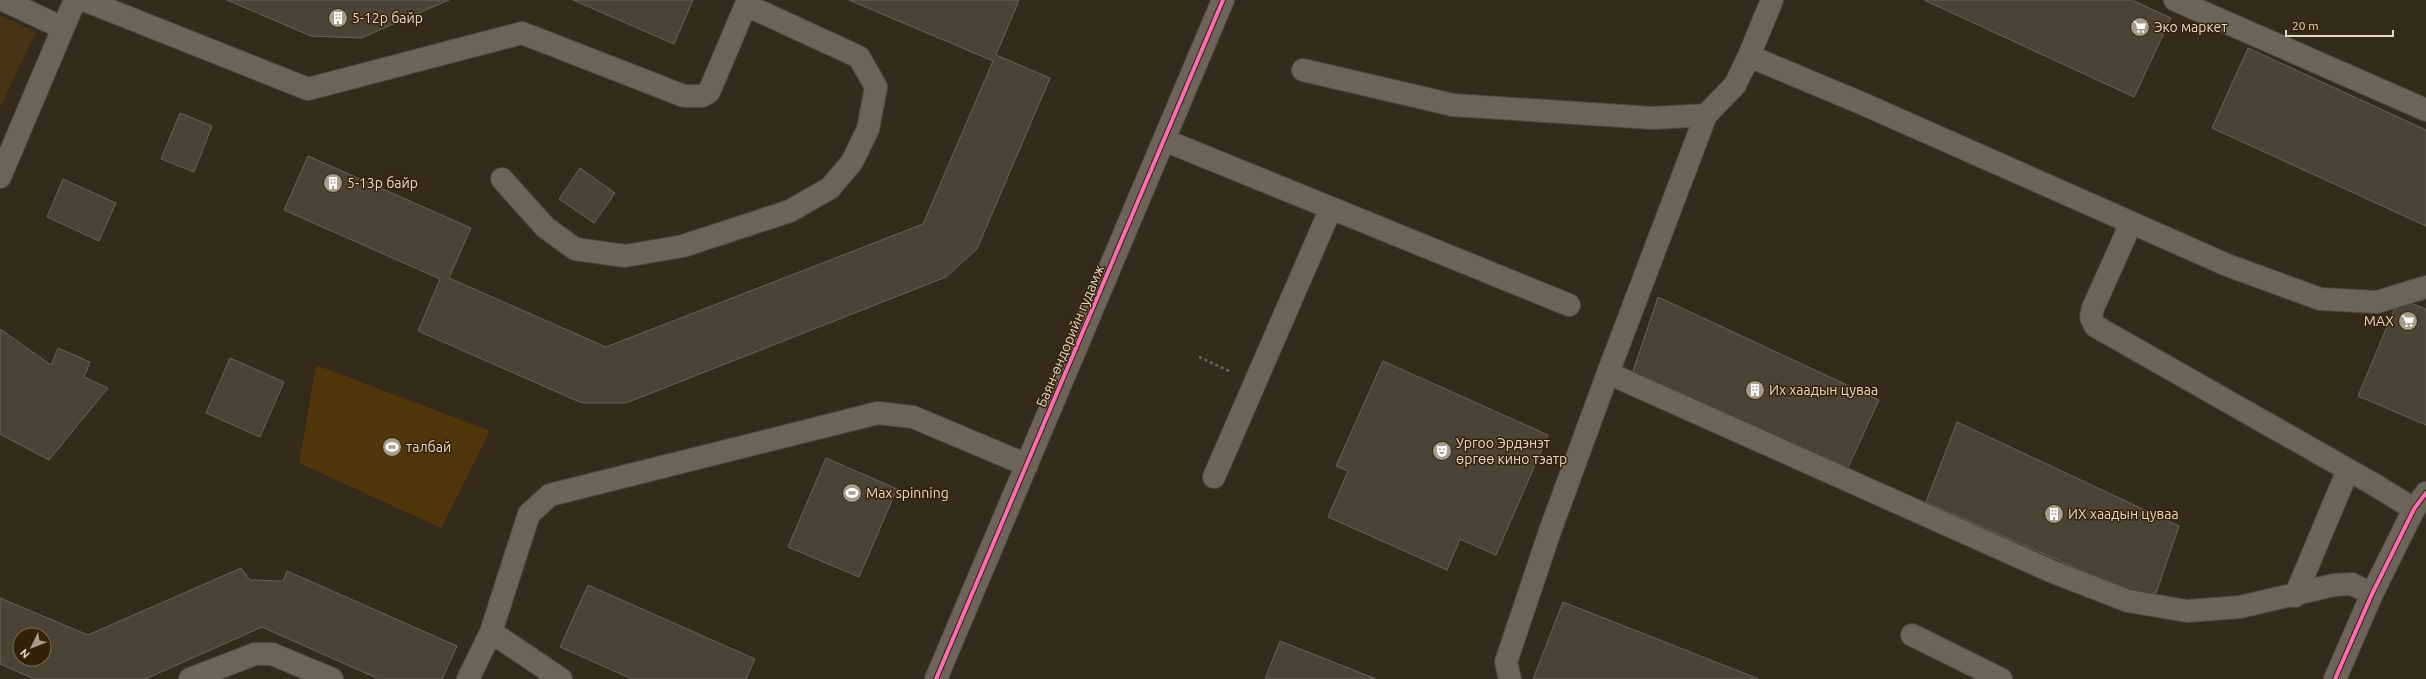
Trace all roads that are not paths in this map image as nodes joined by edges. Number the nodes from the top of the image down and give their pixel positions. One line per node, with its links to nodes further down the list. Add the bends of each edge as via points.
1 (3, 0): 8 (street)
2 (75, 0): 8 (street)
3 (84, 0): 7 (street, via 308,89 522,33 684,96 694,97 709,92)
4 (1223, 0): 13 (street, Баян-өндорийн гудамж)
5 (1772, 0): 9 (street)
6 (2175, 0): 11 (street)
7 (747, 3): 15 (street, via 859,57 876,87 868,129 852,162 830,188 783,214 683,246 625,256 575,249 545,227)
8 (63, 28): 14 (street)
9 (1749, 56): 12 (street, via 1735,85); 17 (street)
10 (1303, 70): 12 (street, via 1453,105 1653,118)
11 (2426, 110)
12 (1706, 115): 20 (street)
13 (1164, 140): 16 (street); 21 (street, Баян-өндорийн гудамж)
14 (0, 178)
15 (502, 179)
16 (1331, 208): 19 (street); 23 (street)
17 (2131, 223): 18 (street, via 2227,265 2320,299 2377,302); 22 (street, via 2093,308 2091,317 2095,326)
18 (2426, 287)
19 (1569, 305)
20 (1608, 373): 26 (street, via 2053,572 2128,601 2187,611 2240,607); 34 (street, via 1508,655 1506,662)
21 (1027, 465): 27 (street, via 913,417 878,413 550,495 529,514); 33 (street, Баян-өндорийн гудамж)
22 (2348, 470): 24 (street); 26 (street)
23 (1214, 477)
24 (2420, 501): 25 (street)
25 (2372, 594): 26 (street, via 2352,584 2334,585); 36 (street)
26 (2295, 596)
27 (491, 632): 31 (street); 32 (street)
28 (1912, 635): 35 (street)
29 (190, 679): 30 (street, via 255,654 272,654)
30 (332, 679)
31 (468, 679)
32 (560, 679)
33 (936, 679)
34 (1510, 679)
35 (2001, 679)
36 (2334, 679)

